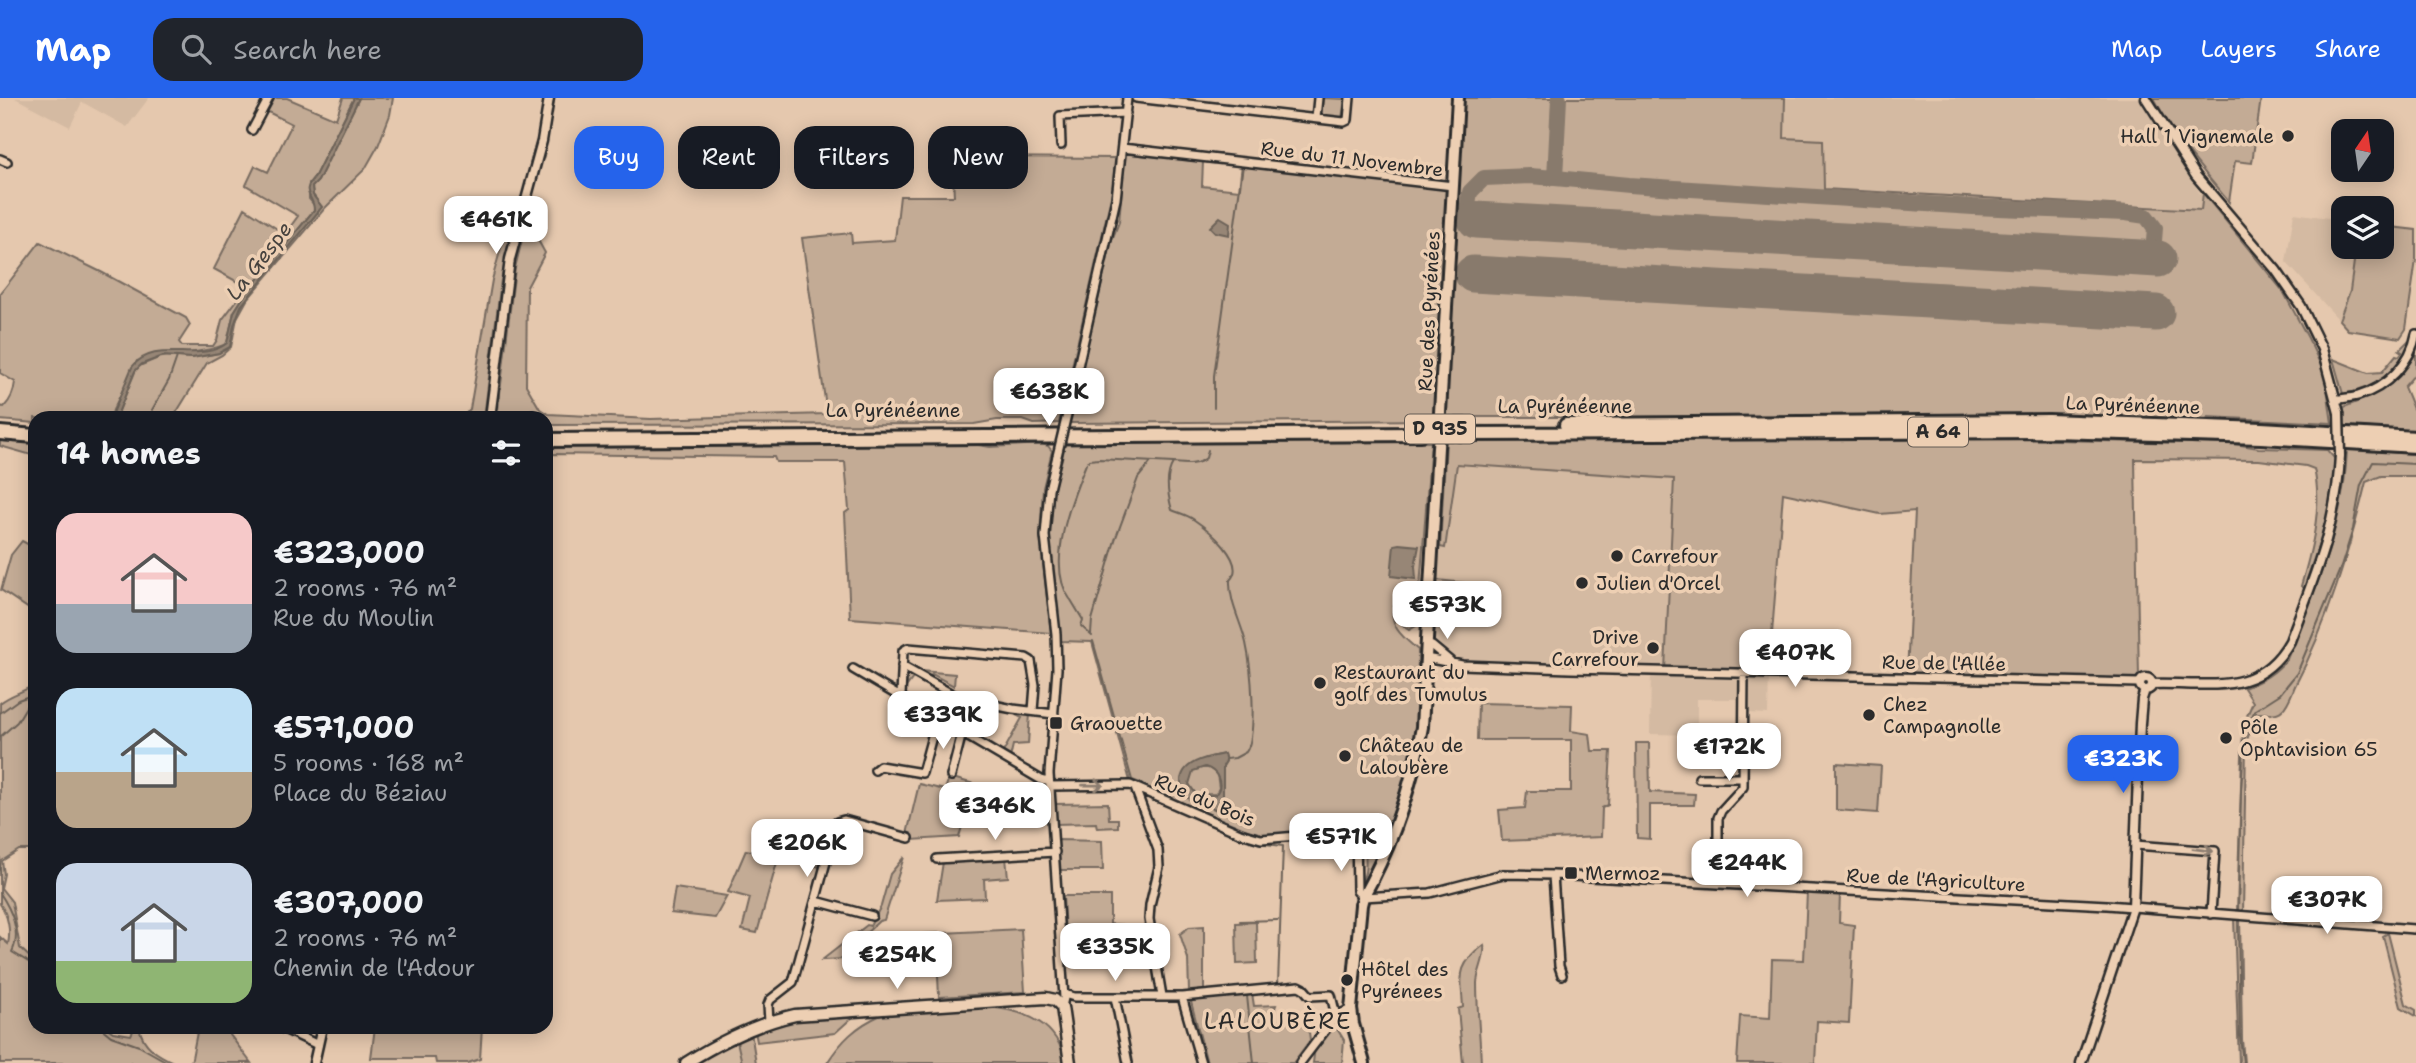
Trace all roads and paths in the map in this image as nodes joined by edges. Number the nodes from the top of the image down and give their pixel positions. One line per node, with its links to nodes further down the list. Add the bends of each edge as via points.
1 (268, 98): 11 (street)
2 (550, 98): 17 (street, via 510,259)
3 (1127, 98): 9 (street)
4 (1136, 98): 10 (street)
5 (1318, 98): 10 (street)
6 (1350, 98): 10 (street, via 1348,120)
7 (1458, 98): 14 (main road, Rue des Pyrénées / D 935)
8 (2146, 98): 16 (street, via 2210,194 2289,287 2322,349)
9 (1125, 113): 12 (street, via 1060,116); 13 (street)
10 (1316, 118)
11 (252, 130)
12 (1061, 145)
13 (1122, 148): 14 (street, Rue du 11 Novembre); 36 (street, bridge, via 1116,199 1049,489 1045,536 1056,634)
14 (1453, 186): 28 (main road, Rue des Pyrénées / D 935)
15 (2416, 334): 16 (street, via 2405,362 2392,376 2358,396)
16 (2336, 400): 33 (street, bridge, via 2338,491 2325,547 2282,655 2263,674 2237,682)
17 (491, 411)
18 (0, 425): 19 (highway)
19 (28, 427)
20 (1419, 430): 21 (highway, La Pyrénéenne / A 64, bridge); 22 (highway, La Pyrénéenne / A 64); 26 (highway, La Pyrénéenne / A 64)
21 (1460, 430): 25 (highway, La Pyrénéenne / A 64, via 2049,421); 27 (highway, La Pyrénéenne / A 64, via 2054,431)
22 (553, 432)
23 (0, 433): 24 (highway)
24 (28, 435)
25 (2416, 438)
26 (553, 440)
27 (2416, 446)
28 (1426, 652): 29 (street, Rue de l'Allée); 29 (street, via 1432,646); 48 (main road, D 935, via 1419,745)
29 (1453, 664): 32 (street, Rue de l'Allée)
30 (902, 666): 34 (street); 35 (street, via 959,698); 35 (street, via 908,648 1029,659 1035,685)
31 (853, 669): 34 (street)
32 (1744, 673): 33 (street, Rue de l'Allée); 40 (street)
33 (2146, 685): 50 (street)
34 (901, 696): 37 (street)
35 (1033, 711): 36 (street)
36 (1054, 713): 45 (street)
37 (937, 718): 38 (street); 41 (street, via 922,773 880,766)
38 (962, 733): 42 (street); 45 (street)
39 (1709, 739): 40 (street)
40 (1743, 739): 44 (street)
41 (875, 771)
42 (951, 776)
43 (1699, 778): 44 (street)
44 (1743, 778): 54 (street, via 1741,791 1718,818)
45 (1050, 783): 46 (street, Rue du Bois, one-way to 46); 51 (street)
46 (1135, 788): 47 (street, Rue du Bois, via 1261,839); 62 (street, via 1158,850 1149,919)
47 (1356, 833): 48 (street, Rue du Bois); 55 (street, via 1357,891)
48 (1390, 836): 55 (main road, D 935)
49 (909, 838): 56 (street, via 838,821)
50 (2135, 845): 57 (street); 58 (street, one-way to 58, via 2215,851)
51 (1055, 852): 52 (street); 65 (street)
52 (937, 859)
53 (1553, 875): 54 (street, Rue de l'Agriculture); 55 (street, Rue de l'Agriculture, via 1503,874 1430,892); 61 (street)
54 (1718, 884): 57 (street, Rue de l'Agriculture)
55 (1363, 897): 66 (main road, D 935)
56 (816, 901): 59 (street); 68 (street, via 793,982 770,1000)
57 (2133, 907): 58 (street, Rue de l'Agriculture); 79 (street)
58 (2211, 914): 60 (street, Rue de l'Agriculture)
59 (872, 916)
60 (2414, 929)
61 (1562, 975)
62 (1162, 996): 63 (street); 64 (street)
63 (1115, 997): 65 (street); 75 (street)
64 (1182, 997): 67 (street, via 1299,986 1310,996 1331,995); 76 (street)
65 (1060, 1000): 68 (main road, via 855,1010); 74 (main road)
66 (1352, 1015): 67 (street); 78 (main road, D 935)
67 (1336, 1016): 77 (street)
68 (769, 1022): 73 (main road, via 716,1044)
69 (295, 1034): 71 (street)
70 (320, 1034): 71 (street)
71 (318, 1045): 72 (street)
72 (314, 1063)
73 (686, 1063)
74 (1070, 1063)
75 (1128, 1063)
76 (1202, 1063)
77 (1300, 1063)
78 (1364, 1063)
79 (2081, 1063)

